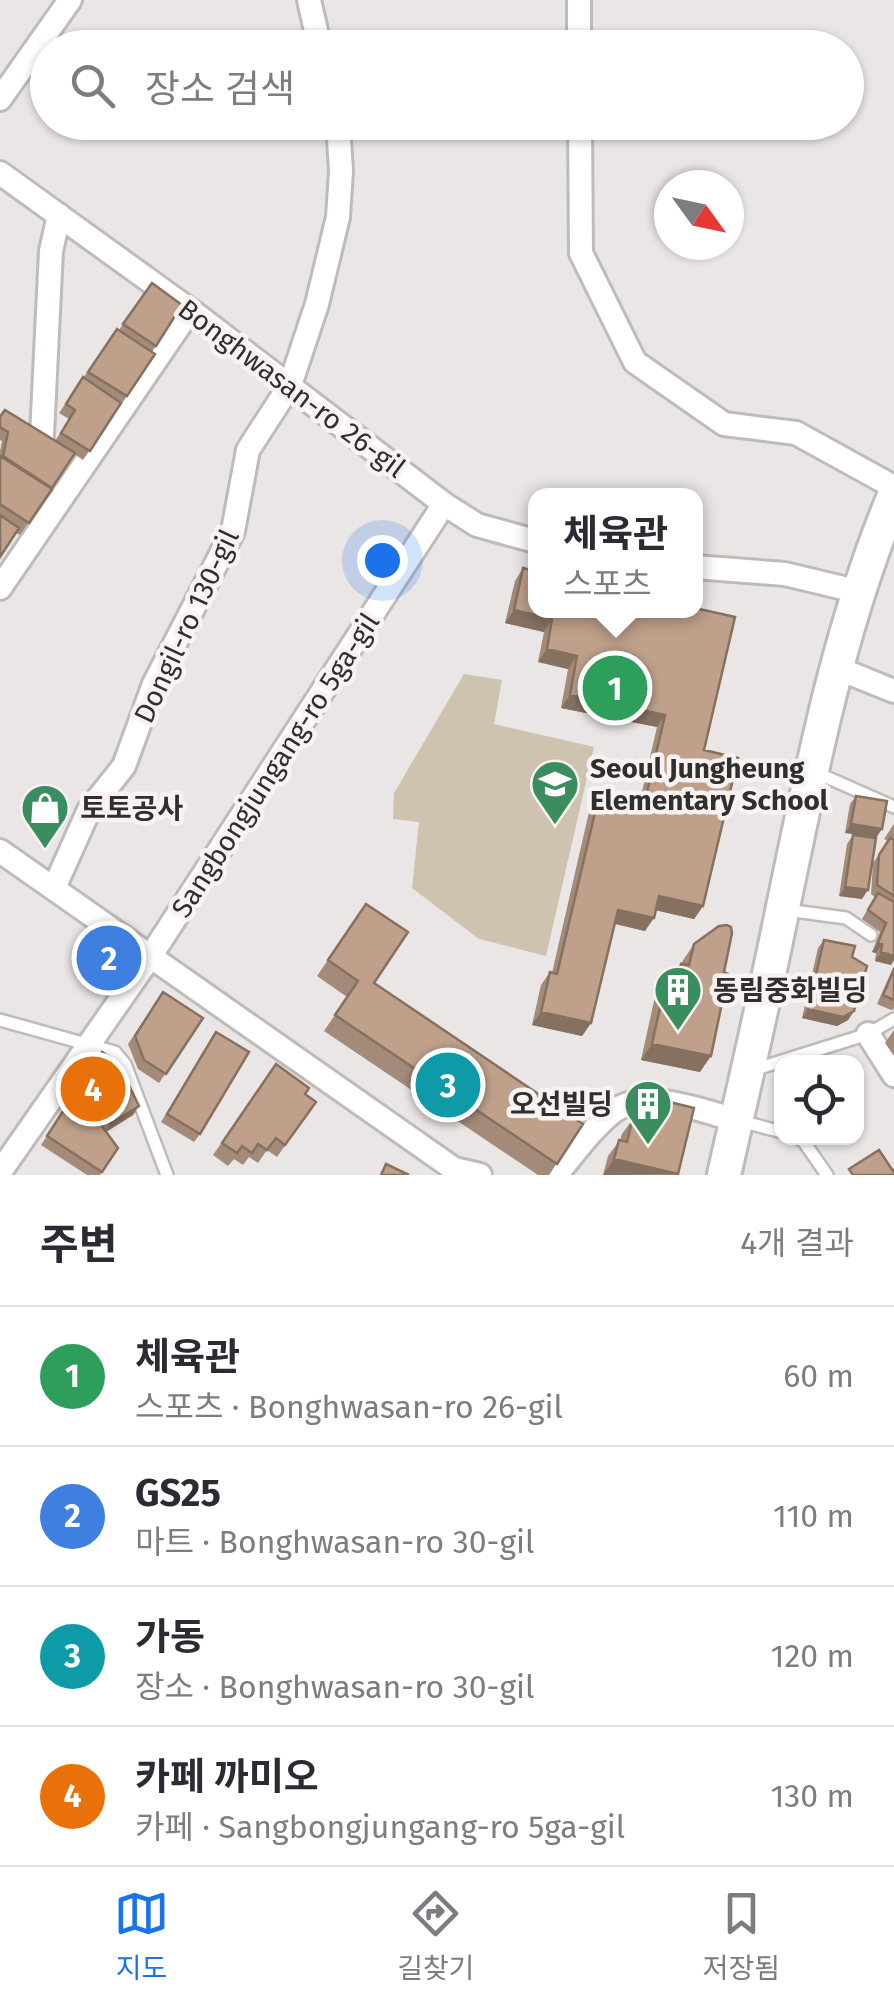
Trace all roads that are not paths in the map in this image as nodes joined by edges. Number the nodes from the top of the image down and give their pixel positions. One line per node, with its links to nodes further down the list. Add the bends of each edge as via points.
1 (70, 0): 4 (street)
2 (308, 0): 5 (street)
3 (578, 0): 6 (street)
4 (49, 30)
5 (316, 30)
6 (579, 30)
7 (30, 57): 8 (street)
8 (0, 99)
9 (339, 140): 14 (street, Dongil-ro 130-gil, via 338,217)
10 (580, 140): 16 (street, via 580,254 635,362 724,424 796,434)
11 (0, 173): 12 (street, Bonghwasan-ro 26-gil)
12 (59, 215): 13 (street, Bonghwasan-ro 26-gil); 15 (street, via 51,251)
13 (190, 310): 14 (street, Bonghwasan-ro 26-gil); 21 (street)
14 (290, 386): 17 (street, Bonghwasan-ro 26-gil); 28 (street, Dongil-ro 130-gil, via 248,450 233,531 154,684 124,766 90,810)
15 (42, 435)
16 (894, 487)
17 (444, 504): 19 (street, Bonghwasan-ro 26-gil, via 477,524); 31 (street, Sangbongjungang-ro 5ga-gil)
18 (890, 518): 22 (main road)
19 (528, 540)
20 (703, 568): 22 (street, via 785,574)
21 (0, 588)
22 (860, 592): 23 (main road)
23 (837, 668): 24 (street); 25 (main road)
24 (894, 692)
25 (811, 770): 26 (lane); 29 (main road)
26 (894, 807)
27 (0, 851): 28 (street)
28 (54, 888): 31 (street)
29 (783, 910): 30 (lane, via 840,916); 36 (main road)
30 (871, 935)
31 (150, 956): 35 (street, Sangbongjungang-ro 5ga-gil); 42 (street)
32 (894, 1019): 34 (lane)
33 (0, 1020): 35 (lane)
34 (868, 1034): 36 (lane); 37 (street)
35 (90, 1044): 41 (street, Sangbongjungang-ro 5ga-gil); 43 (lane, via 115,1052 125,1064)
36 (746, 1072): 38 (main road)
37 (894, 1075)
38 (736, 1120): 39 (lane); 45 (street, via 640,1100 614,1111); 46 (main road)
39 (774, 1130)
40 (806, 1145): 47 (lane)
41 (0, 1171)
42 (452, 1172): 44 (street)
43 (167, 1175)
44 (480, 1175)
45 (556, 1175)
46 (724, 1175)
47 (828, 1175)

